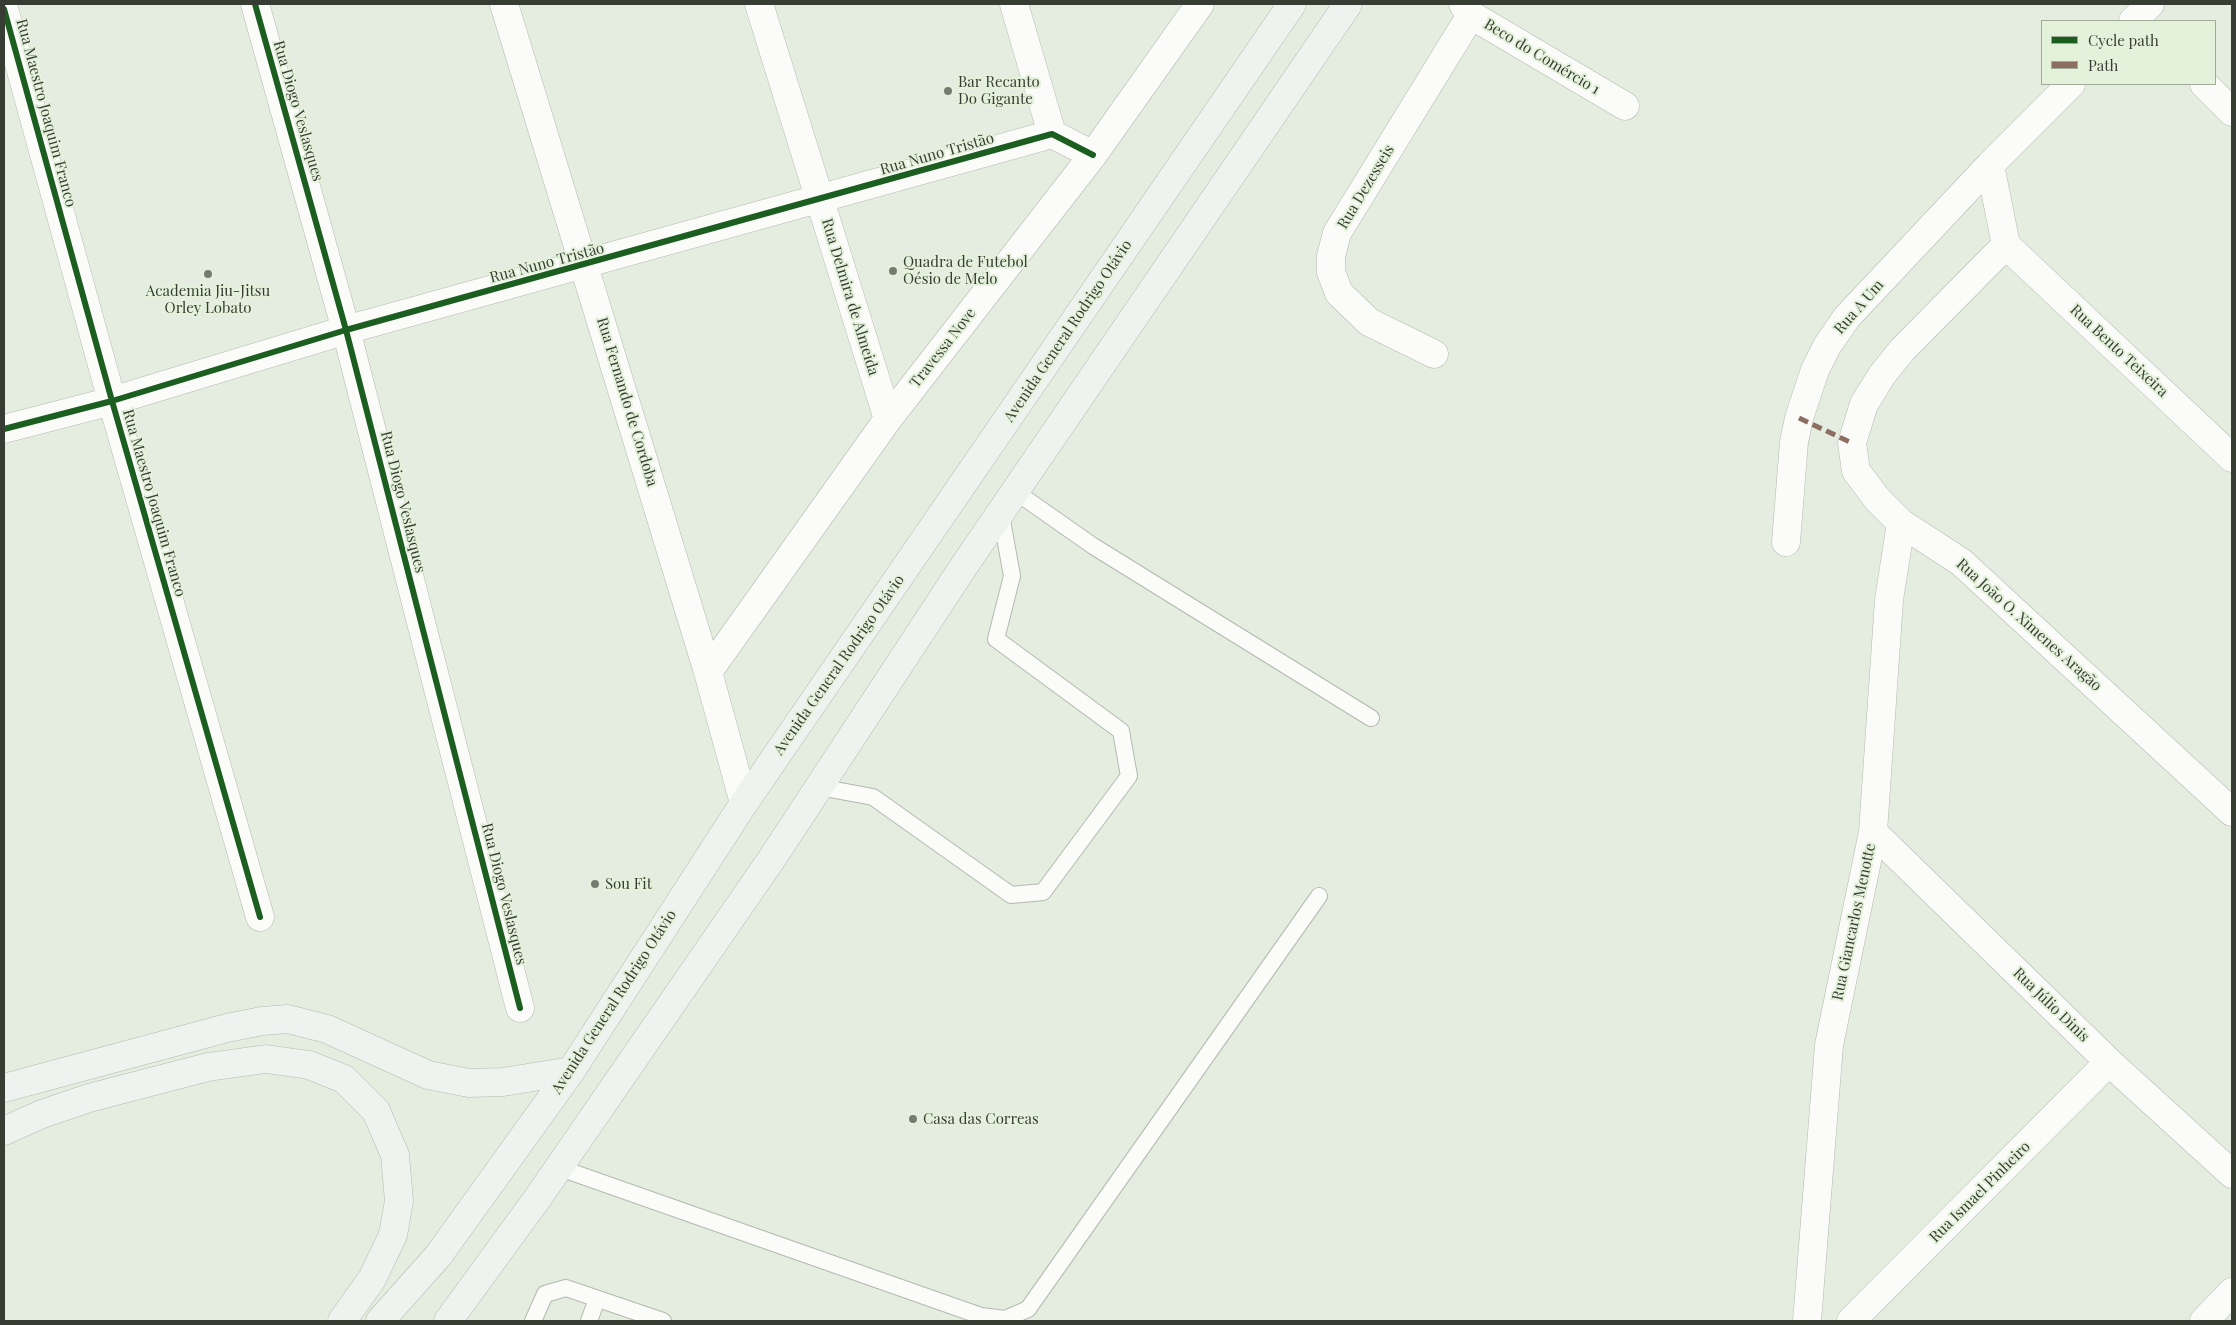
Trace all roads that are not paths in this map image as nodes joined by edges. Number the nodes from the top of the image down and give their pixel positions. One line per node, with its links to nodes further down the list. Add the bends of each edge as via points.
1 (255, 4): 20 (street, Rua Diogo Veslasques)
2 (504, 4): 19 (street, Rua Fernando de Cordoba)
3 (759, 4): 17 (street, Rua Delmira de Almeida)
4 (1014, 4): 14 (street)
5 (1200, 4): 15 (street, Travessa Nove)
6 (1292, 4): 33 (main road, Avenida General Rodrigo Otávio)
7 (1348, 4): 26 (main road)
8 (4, 9): 22 (street, Rua Maestro Joaquim Franco)
9 (1467, 10): 12 (street, Beco do Comércio 1); 21 (street, Rua Dezesseis, via 1338,233 1331,256 1331,272 1338,293 1369,322)
10 (2070, 85): 16 (street, Rua A Um)
11 (2205, 85): 13 (street)
12 (1625, 106)
13 (2232, 112)
14 (1052, 134): 15 (street); 17 (street, Rua Nuno Tristão)
15 (1093, 155): 23 (street, Travessa Nove)
16 (1990, 165): 18 (street); 29 (street, Rua A Um, via 1847,317 1827,346 1799,418)
17 (820, 200): 19 (street, Rua Nuno Tristão); 23 (street, Rua Delmira de Almeida)
18 (2006, 245): 25 (street, Rua Bento Teixeira); 28 (street, Rua João O. Ximenes Aragão, via 1903,349 1864,404 1852,443 1856,471)
19 (586, 265): 20 (street, Rua Nuno Tristão); 30 (street, Rua Fernando de Cordoba)
20 (346, 330): 22 (street, Rua Nuno Tristão); 38 (street, Rua Diogo Veslasques)
21 (1434, 354)
22 (112, 401): 24 (street, Rua Nuno Tristão); 37 (street, Rua Maestro Joaquim Franco)
23 (888, 419): 30 (street, Travessa Nove)
24 (4, 429)
25 (2232, 458)
26 (1016, 492): 27 (main road); 31 (lane, via 1093,546)
27 (1001, 515): 32 (main road); 32 (lane, via 1012,576 996,639 1121,732 1129,776 1043,892 1011,896 873,797)
28 (1901, 523): 34 (street, Rua João O. Ximenes Aragão, via 1961,562); 35 (street, Rua Giancarlos Menotte, via 1889,600)
29 (1786, 542)
30 (708, 672): 33 (street, Rua Fernando de Cordoba)
31 (1371, 718)
32 (818, 787): 43 (main road, via 768,865)
33 (744, 803): 40 (main road, Avenida General Rodrigo Otávio)
34 (2232, 812)
35 (1872, 832): 39 (street, Rua Júlio Dinis); 53 (street, Rua Giancarlos Menotte, via 1829,1045)
36 (1319, 896): 43 (lane, via 1028,1309 1005,1319 981,1316)
37 (260, 917)
38 (520, 1008)
39 (2110, 1062): 44 (street, Rua Júlio Dinis); 54 (street, Rua Ismael Pinheiro)
40 (571, 1071): 41 (main road, via 503,1082 469,1083 428,1074 327,1028 288,1019 227,1028); 48 (main road, Avenida General Rodrigo Otávio, via 438,1256)
41 (4, 1088)
42 (4, 1131): 47 (main road, via 89,1098 208,1067 266,1059 309,1065 344,1079 376,1111 396,1155 399,1201 393,1235 372,1280)
43 (557, 1167): 49 (main road)
44 (2232, 1174)
45 (2232, 1292): 55 (street)
46 (597, 1299): 50 (lane, via 566,1288 545,1294); 51 (lane); 52 (lane)
47 (342, 1321)
48 (380, 1321)
49 (448, 1321)
50 (533, 1321)
51 (589, 1321)
52 (662, 1321)
53 (1807, 1321)
54 (1851, 1321)
55 (2204, 1321)

